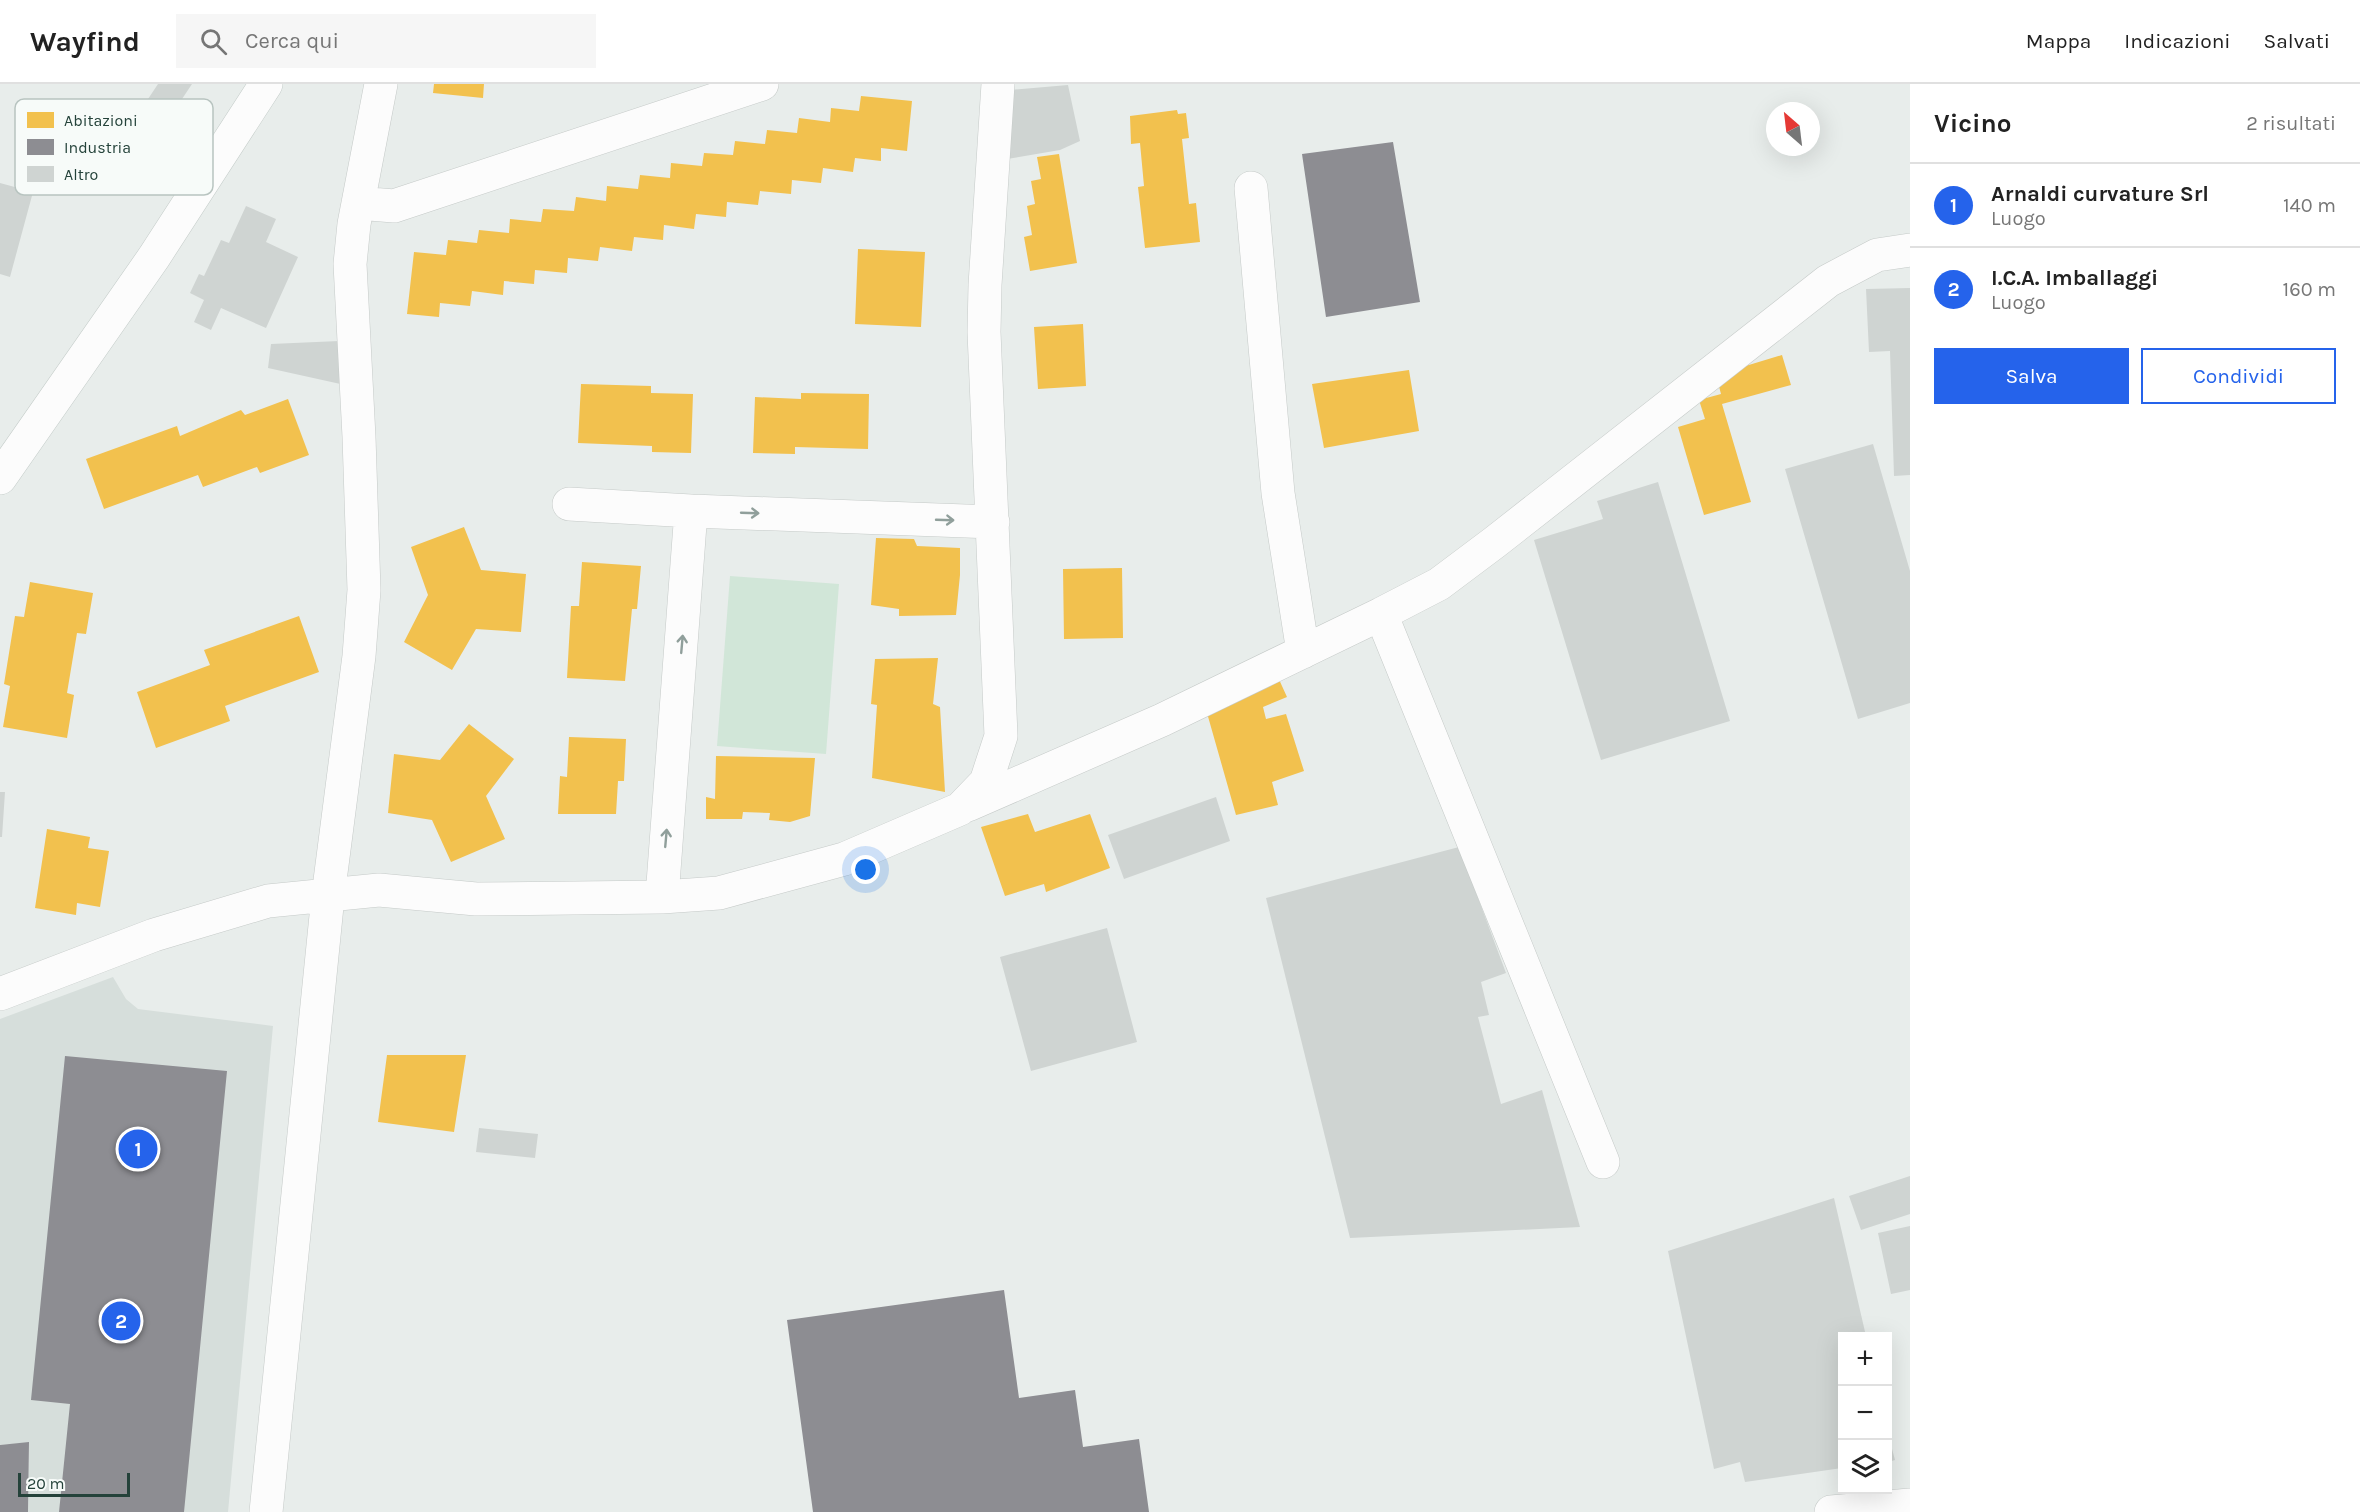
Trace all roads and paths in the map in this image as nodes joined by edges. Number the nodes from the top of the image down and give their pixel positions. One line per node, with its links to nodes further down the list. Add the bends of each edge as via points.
1 (266, 84): 5 (street)
2 (381, 84): 8 (street)
3 (762, 84): 8 (street, via 394,206)
4 (998, 84): 13 (street, via 985,309)
5 (213, 166)
6 (1251, 188): 15 (street, via 1278,493)
7 (194, 195): 10 (street)
8 (358, 203): 17 (street, via 350,264 364,590)
9 (1910, 250): 14 (street, via 1877,255 1828,281 1495,542 1438,584)
10 (0, 478)
11 (568, 504): 12 (street)
12 (691, 511): 13 (street, one-way to 13); 18 (street, one-way to 12)
13 (993, 522): 16 (street, via 1001,736 986,782)
14 (1381, 614): 15 (street); 20 (street)
15 (1303, 652): 16 (street, via 1162,720)
16 (960, 809): 18 (street, via 844,859 719,893)
17 (328, 896): 18 (street, via 379,890 476,899); 19 (street, via 268,901 166,932); 22 (street)
18 (662, 897)
19 (0, 994)
20 (1603, 1162)
21 (1910, 1505): 23 (street)
22 (266, 1512)
23 (1831, 1512)

